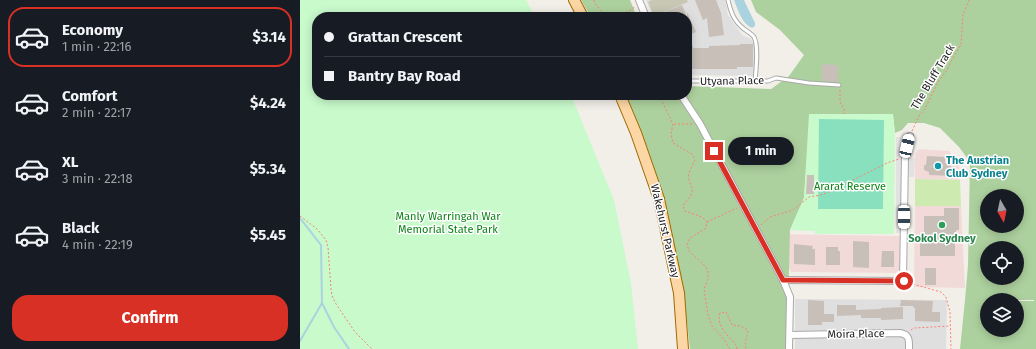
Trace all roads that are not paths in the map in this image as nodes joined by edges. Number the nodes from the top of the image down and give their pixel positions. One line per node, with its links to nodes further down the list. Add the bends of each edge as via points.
1 (574, 0): 4 (main road)
2 (728, 0): 7 (lane, via 737,22 753,35 756,44)
3 (640, 2): 5 (street)
4 (580, 12)
5 (644, 12)
6 (692, 81): 7 (lane, Utyana Place)
7 (755, 81): 8 (lane, Utyana Place, via 776,78)
8 (839, 85)
9 (622, 100): 14 (main road, Wakehurst Parkway, via 659,199 679,293)
10 (685, 100): 12 (street)
11 (910, 136): 12 (street, via 905,156 904,281)
12 (783, 280): 13 (street, via 790,297)
13 (790, 335): 15 (street); 16 (street, Moira Place, via 900,333 908,338)
14 (683, 349)
15 (789, 349)
16 (909, 349)

